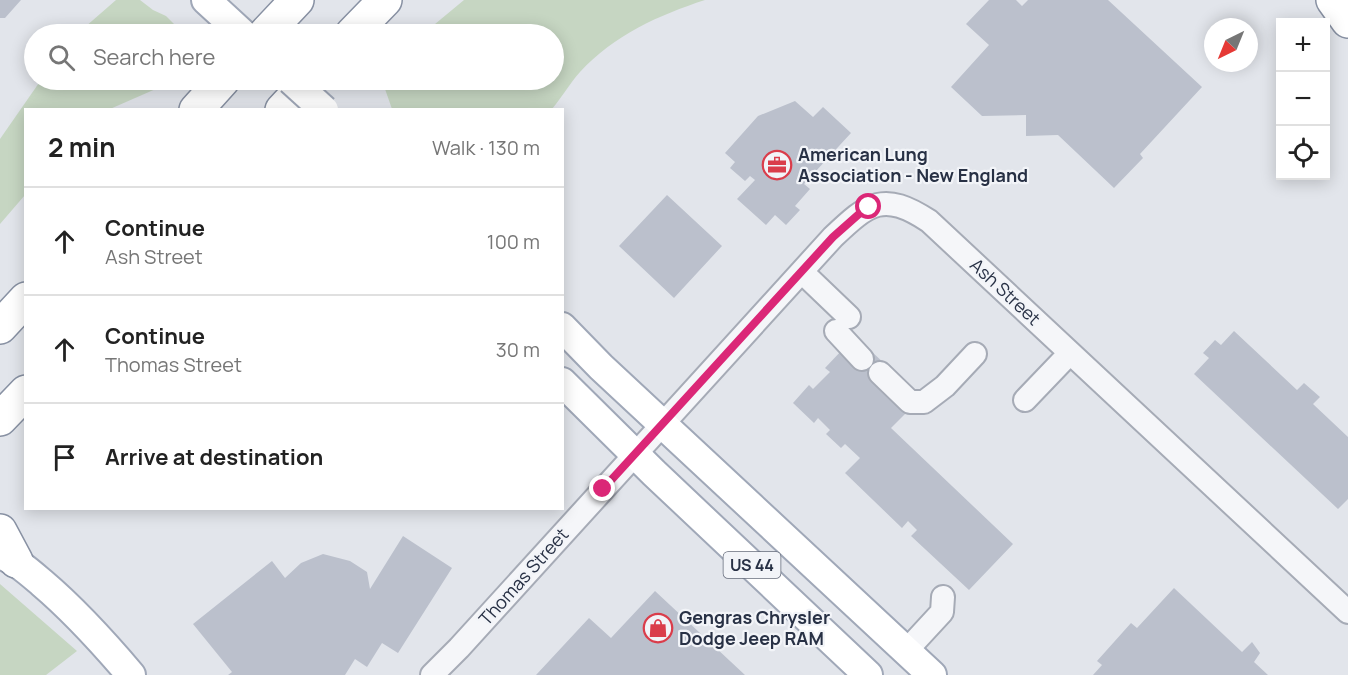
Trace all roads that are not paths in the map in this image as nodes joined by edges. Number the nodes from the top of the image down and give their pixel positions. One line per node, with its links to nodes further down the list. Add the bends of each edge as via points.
1 (206, 0): 6 (main road)
2 (297, 0): 7 (highway)
3 (385, 0): 8 (highway)
4 (1333, 0): 5 (highway)
5 (1348, 21)
6 (232, 24)
7 (274, 24)
8 (362, 24)
9 (214, 90): 12 (highway)
10 (301, 90): 13 (highway)
11 (302, 90): 14 (main road, bridge)
12 (198, 108)
13 (284, 108)
14 (322, 108)
15 (802, 272): 19 (street, Ash Street, via 859,214 878,204 905,207 929,220); 21 (street, via 843,324); 27 (street, Ash Street)
16 (24, 301): 17 (highway)
17 (0, 327)
18 (564, 329): 27 (main road, US 44)
19 (1070, 353): 25 (street); 32 (street, Ash Street)
20 (975, 354): 22 (street, via 924,402 910,402)
21 (862, 359)
22 (880, 374)
23 (564, 384): 28 (main road, US 44)
24 (24, 394): 26 (highway)
25 (1025, 400)
26 (0, 419)
27 (663, 424): 28 (street, Thomas Street); 33 (main road, US 44)
28 (635, 454): 35 (street, Thomas Street); 36 (main road, US 44)
29 (0, 531): 30 (highway)
30 (8, 557): 34 (main road, via 78,616)
31 (943, 597): 33 (street, via 942,612)
32 (1348, 612)
33 (906, 651): 37 (main road, US 44)
34 (131, 675)
35 (432, 675)
36 (868, 675)
37 (932, 675)

